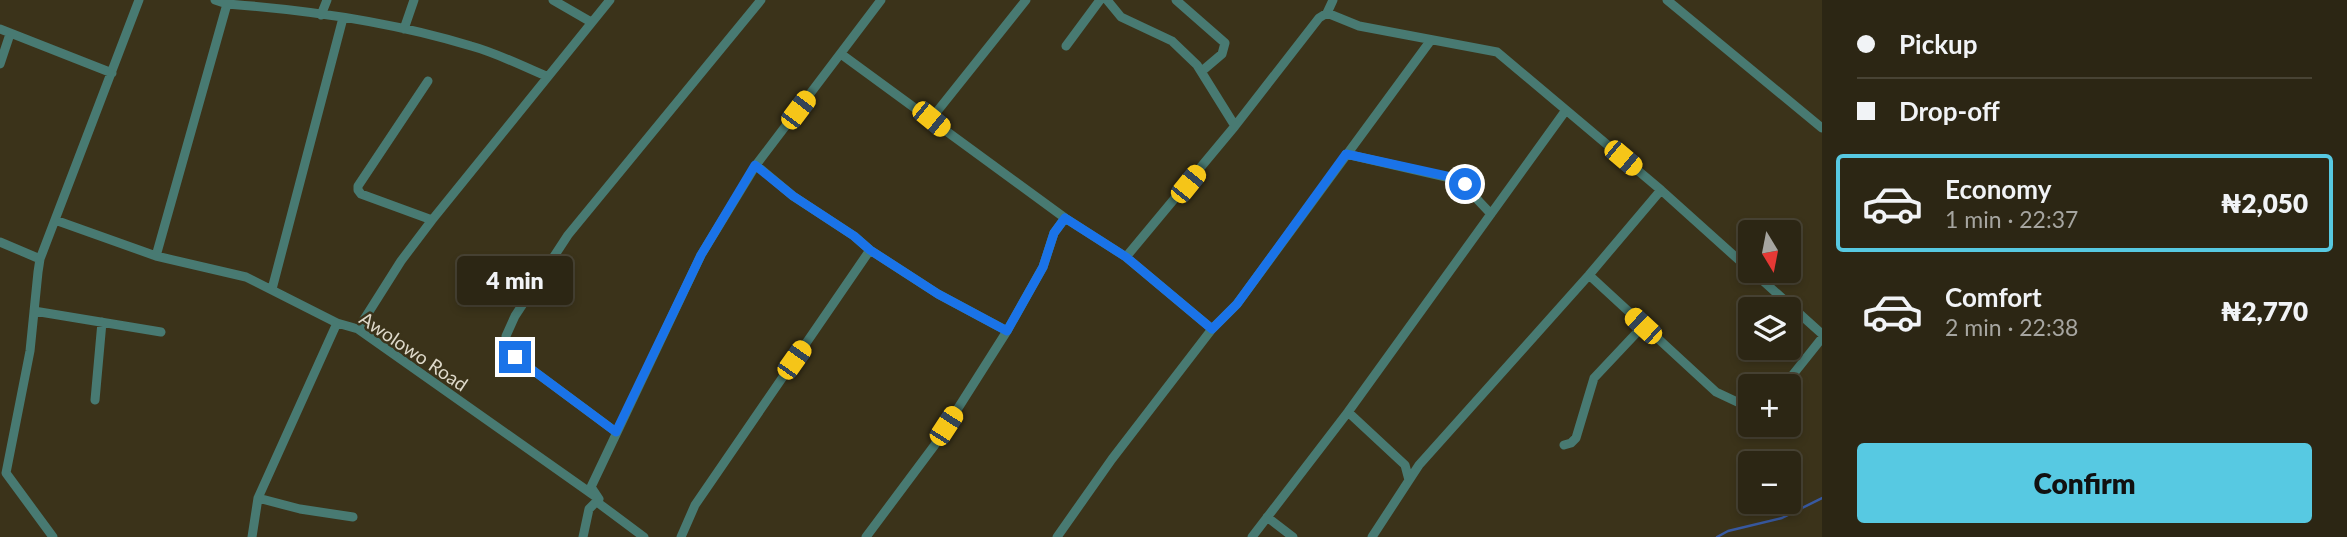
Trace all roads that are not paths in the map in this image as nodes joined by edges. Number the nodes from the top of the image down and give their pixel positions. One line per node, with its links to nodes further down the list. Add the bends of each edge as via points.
1 (139, 0): 29 (street)
2 (215, 0): 16 (street)
3 (327, 0): 18 (street)
4 (414, 0): 22 (street)
5 (552, 0): 20 (street)
6 (610, 0): 20 (street)
7 (761, 0): 65 (street, via 568,235 514,316 506,336 515,357)
8 (881, 0): 26 (street)
9 (1026, 0): 33 (street)
10 (1100, 0): 25 (street)
11 (1107, 0): 28 (street, via 1121,17 1172,41)
12 (1176, 0): 28 (street, via 1225,43 1222,54)
13 (1333, 0): 17 (street)
14 (1667, 0): 35 (street)
15 (244, 3): 16 (street); 18 (street)
16 (227, 4): 45 (street)
17 (1327, 13): 24 (street, via 1359,26); 34 (street)
18 (321, 15): 19 (street)
19 (343, 18): 22 (street); 51 (street)
20 (591, 23): 30 (street)
21 (0, 29): 23 (street)
22 (404, 29): 30 (street, via 473,46)
23 (10, 34): 27 (street); 29 (street)
24 (1431, 40): 32 (street, via 1497,52); 36 (street)
25 (1066, 46)
26 (841, 54): 33 (street); 37 (street)
27 (0, 64)
28 (1202, 71): 34 (street)
29 (112, 73): 41 (street)
30 (546, 76): 42 (street)
31 (428, 82): 42 (street, via 358,190)
32 (1566, 110): 38 (street); 39 (street)
33 (931, 119): 40 (street)
34 (1235, 126): 46 (street)
35 (1822, 128)
36 (1346, 154): 39 (street, via 1459,180); 57 (street, via 1237,304)
37 (755, 165): 44 (street); 65 (street, via 701,255)
38 (1661, 190): 47 (street); 49 (street)
39 (1491, 214): 64 (street)
40 (1065, 218): 46 (street); 58 (street)
41 (55, 220): 45 (street, Awolowo Road); 48 (street)
42 (432, 220): 56 (street)
43 (0, 242): 48 (street)
44 (870, 250): 58 (street); 79 (street, via 695,505)
45 (156, 256): 51 (street, Awolowo Road, via 232,273)
46 (1126, 257): 57 (street)
47 (1738, 258)
48 (40, 259): 52 (street)
49 (1589, 275): 55 (street); 68 (street)
50 (1766, 284): 60 (street)
51 (272, 289): 54 (street, Awolowo Road)
52 (34, 311): 53 (street); 69 (street, via 19,419)
53 (102, 322): 59 (street); 62 (street)
54 (337, 323): 56 (street, Awolowo Road); 71 (street)
55 (1643, 326): 63 (street, via 1716,392); 66 (street, via 1594,378 1576,438)
56 (358, 329): 72 (street, Awolowo Road)
57 (1212, 329): 81 (street)
58 (1007, 331): 80 (street, via 934,446)
59 (161, 332)
60 (1822, 336): 61 (street)
61 (1793, 374)
62 (95, 400)
63 (1738, 402)
64 (1348, 412): 67 (street); 74 (street)
65 (616, 432): 72 (street, via 591,487)
66 (1564, 445)
67 (1405, 465): 68 (street); 70 (street)
68 (1419, 465): 70 (street)
69 (3, 471): 75 (street)
70 (1409, 480): 84 (street)
71 (258, 498): 73 (street); 76 (street)
72 (599, 499): 77 (street, via 589,509); 78 (street, Awolowo Road, via 597,502)
73 (353, 517)
74 (1267, 517): 82 (street); 83 (street)
75 (53, 537)
76 (252, 537)
77 (583, 537)
78 (644, 537)
79 (681, 537)
80 (866, 537)
81 (1057, 537)
82 (1252, 537)
83 (1293, 537)
84 (1372, 537)

